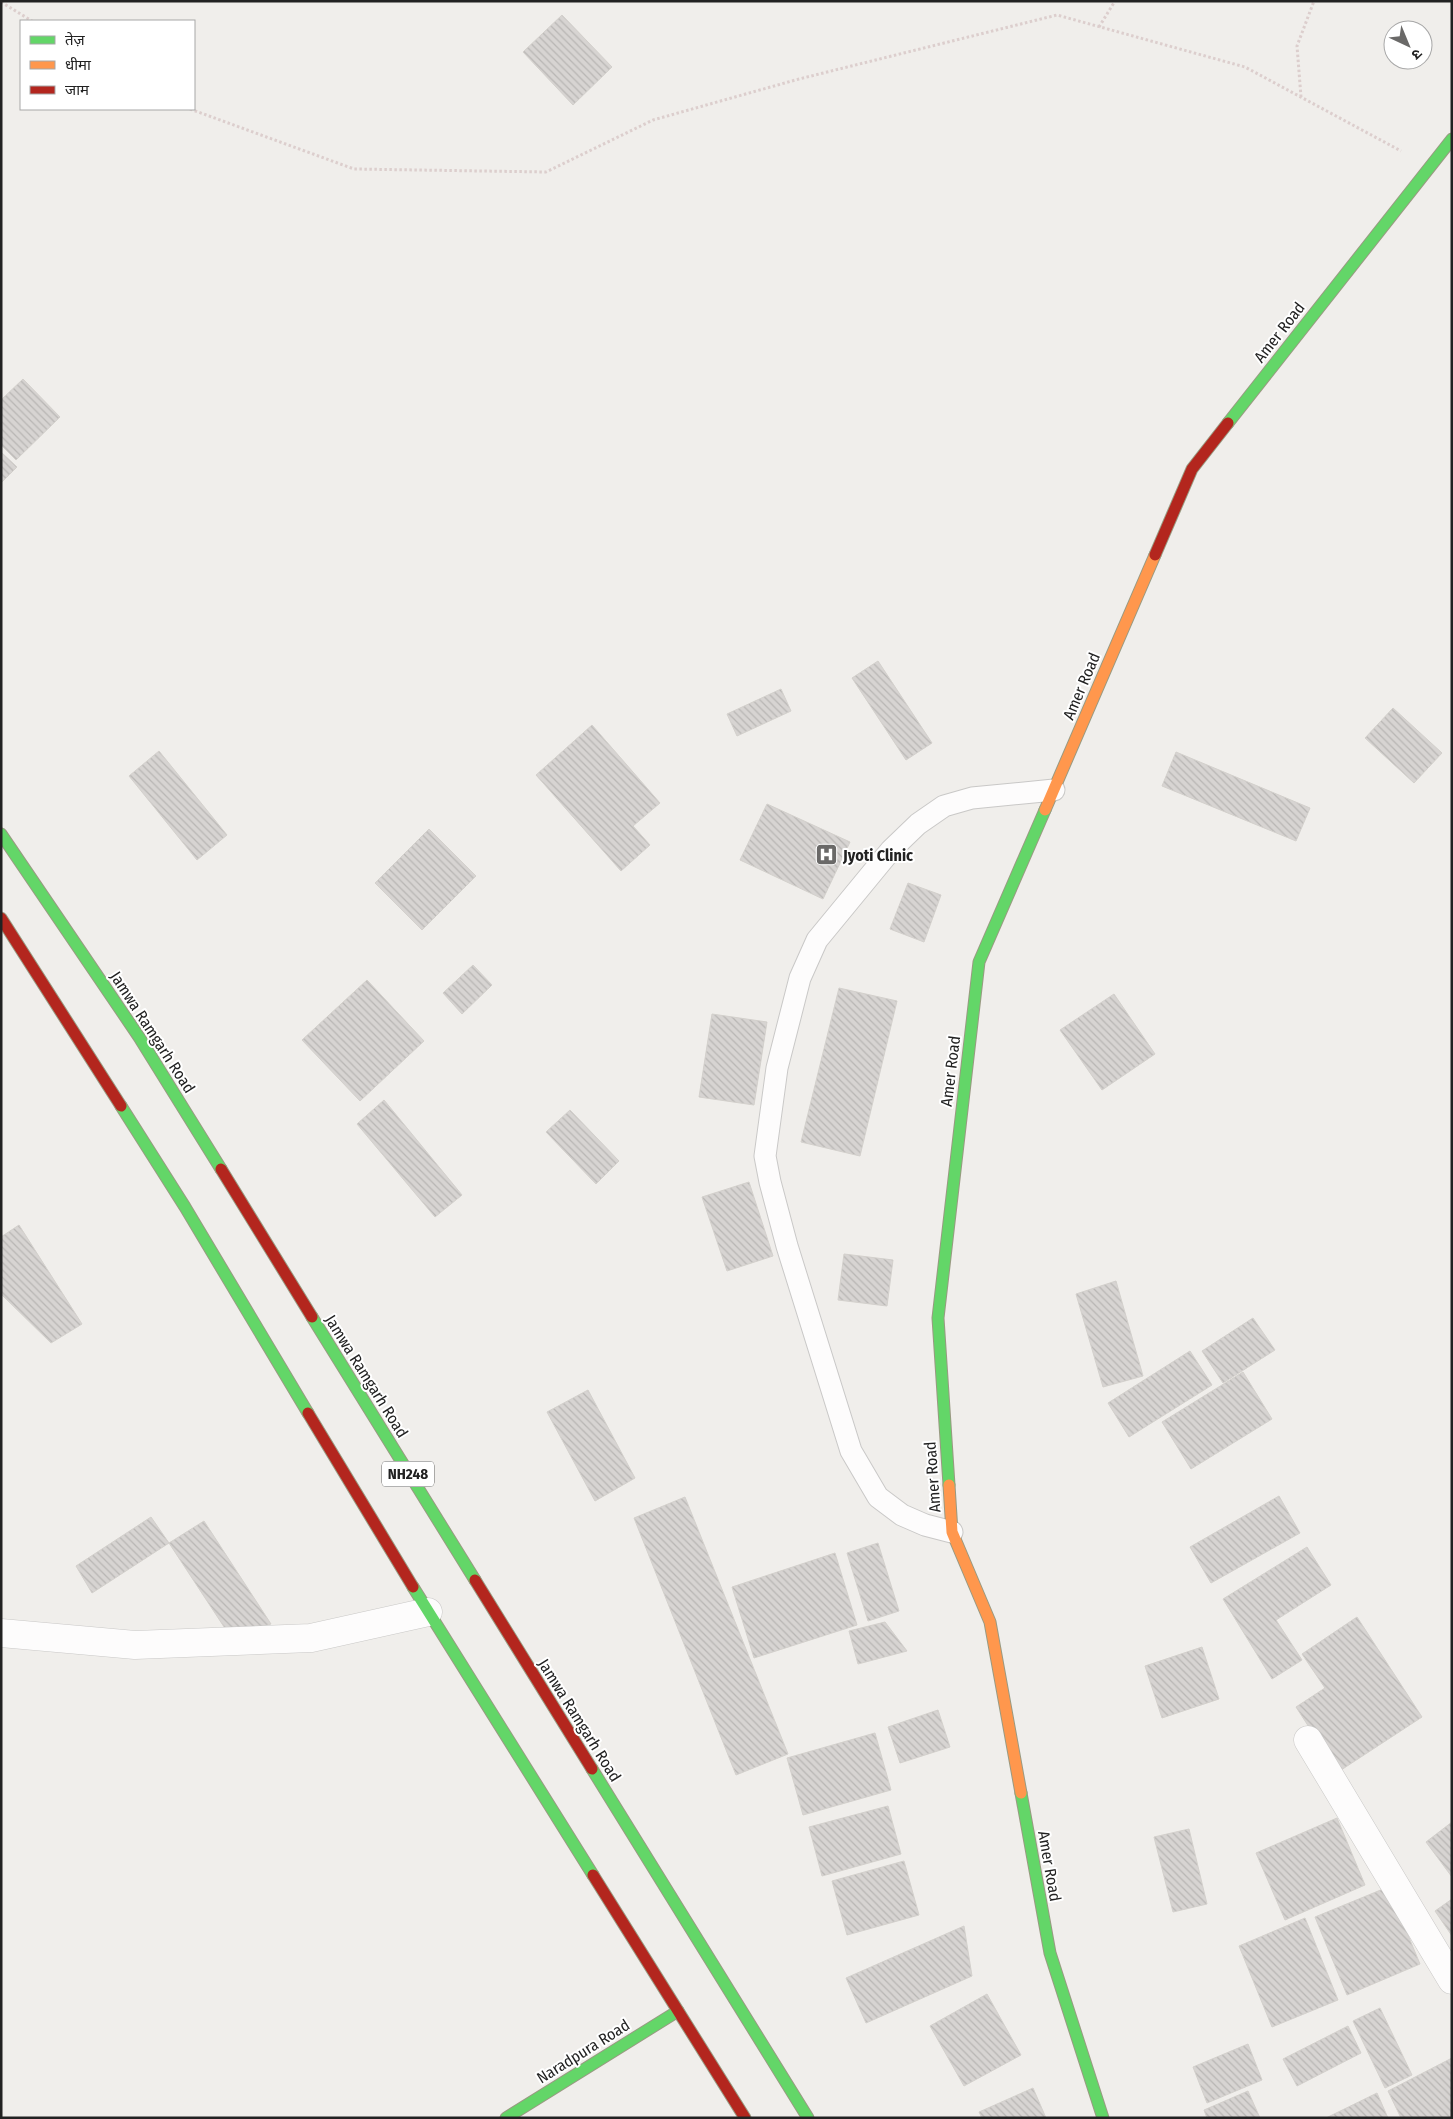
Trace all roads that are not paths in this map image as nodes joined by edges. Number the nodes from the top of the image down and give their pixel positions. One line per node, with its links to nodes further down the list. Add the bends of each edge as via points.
1 (1452, 139): 2 (main road, Amer Road, via 1192,469)
2 (1054, 790): 5 (main road, Amer Road, via 979,962 938,1318); 5 (lane, via 972,798 944,806 918,824 898,844 817,940 800,978 777,1068 765,1156 770,1182 851,1451 878,1497 902,1515)
3 (1, 834): 13 (main road, Jamwa Ramgarh Road / NH248, via 139,1037)
4 (1, 918): 6 (main road, via 185,1207)
5 (952, 1532): 14 (main road, Amer Road, via 990,1622 1050,1953)
6 (428, 1612): 7 (street, via 311,1638 135,1645); 10 (main road)
7 (1, 1633)
8 (1308, 1740): 9 (street)
9 (1452, 1980)
10 (678, 2011): 11 (main road, Naradpura Road); 12 (main road)
11 (506, 2118)
12 (745, 2118)
13 (808, 2118)
14 (1103, 2118)

